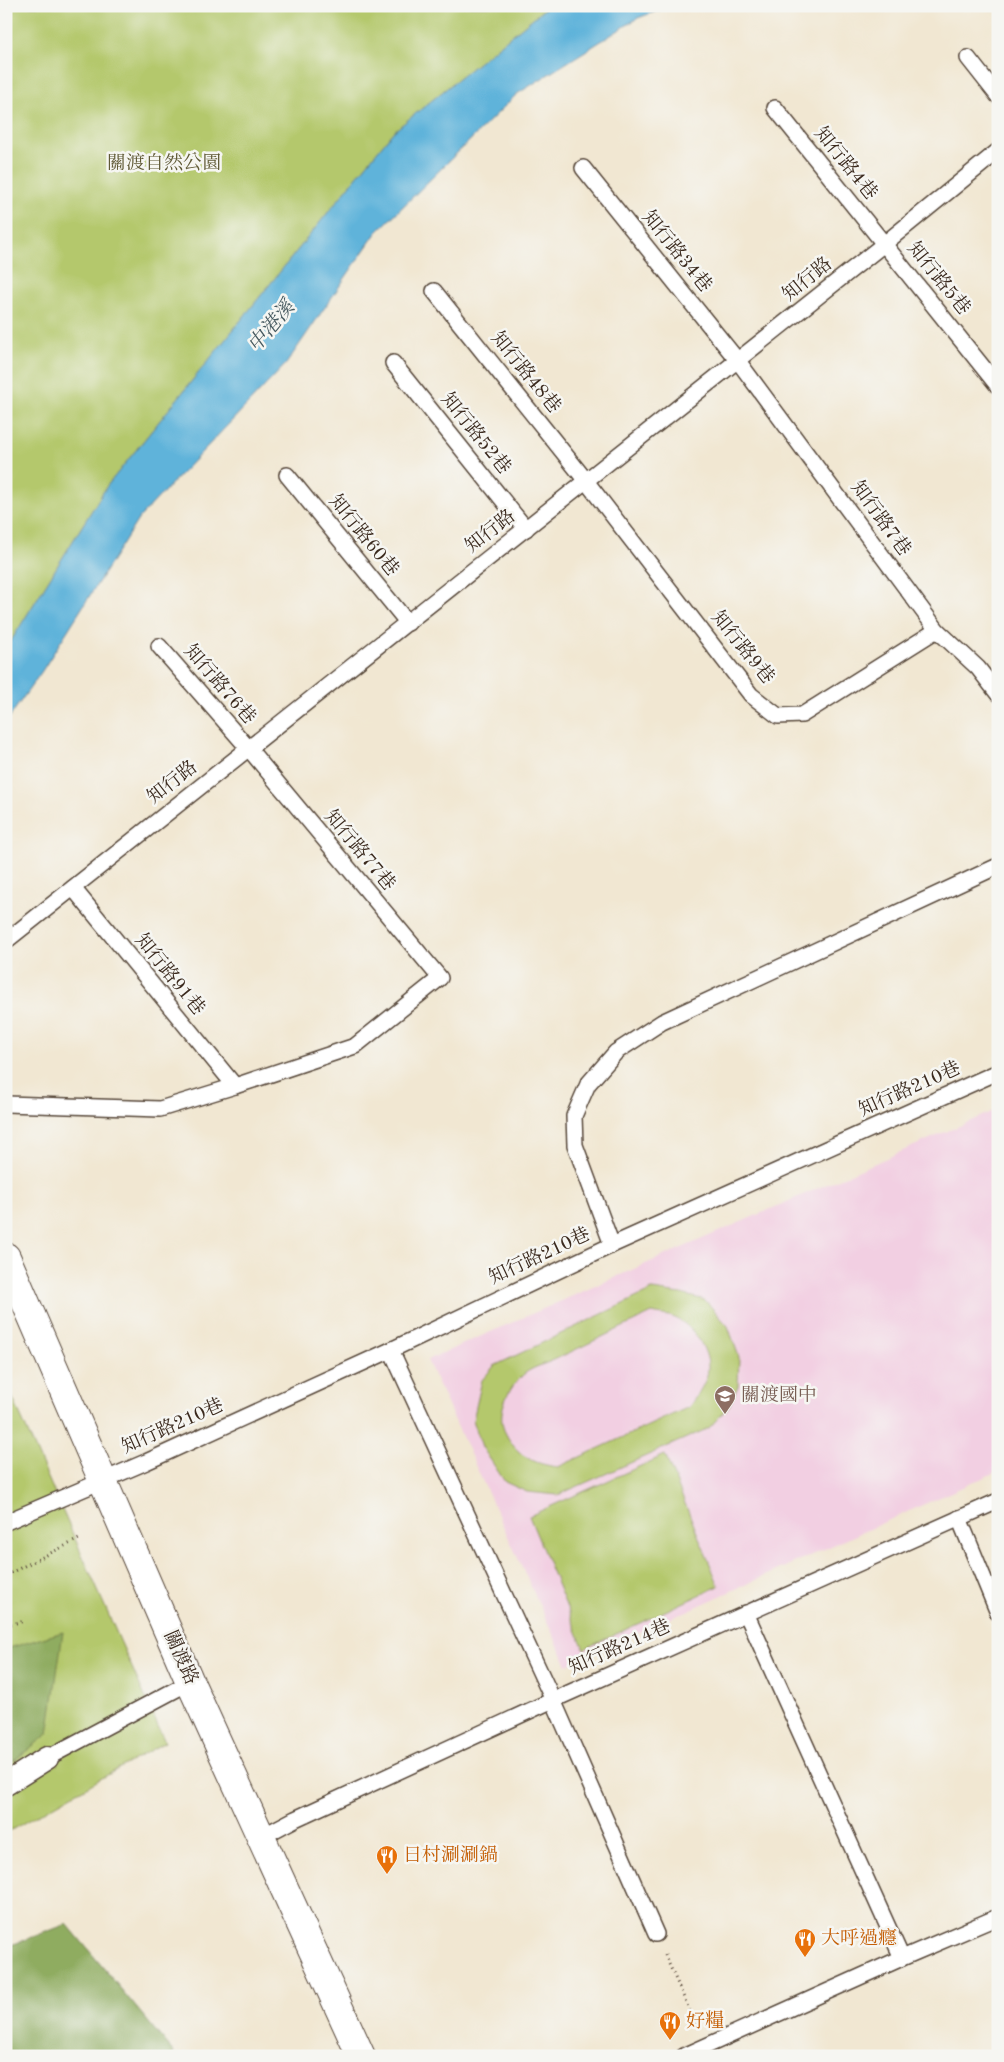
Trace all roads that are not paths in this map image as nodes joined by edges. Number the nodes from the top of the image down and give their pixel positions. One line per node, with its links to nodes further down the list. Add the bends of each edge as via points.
1 (968, 58): 2 (lane)
2 (998, 96)
3 (775, 108): 6 (lane, 知行路4巷)
4 (998, 151): 6 (lane, 知行路)
5 (582, 168): 8 (lane, 知行路34巷)
6 (884, 244): 8 (lane, 知行路); 10 (lane, 知行路5巷)
7 (434, 291): 12 (lane, 知行路48巷)
8 (738, 361): 12 (lane, 知行路); 15 (lane, 知行路7巷)
9 (393, 362): 13 (lane, 知行路52巷)
10 (998, 386)
11 (287, 475): 14 (lane, 知行路60巷)
12 (585, 481): 13 (lane, 知行路); 15 (lane, 知行路9巷, via 751,695 778,716 802,715)
13 (526, 530): 14 (lane, 知行路)
14 (408, 623): 18 (lane, 知行路)
15 (937, 630): 17 (lane, 知行路7巷, via 978,668)
16 (159, 646): 18 (lane, 知行路76巷)
17 (998, 694)
18 (249, 749): 20 (lane, 知行路); 23 (lane, 知行路77巷, via 440,978 355,1046)
19 (998, 866): 25 (lane, via 662,1022 616,1052 588,1084 574,1116 575,1145)
20 (73, 888): 21 (lane, 知行路); 23 (lane, 知行路91巷)
21 (6, 941)
22 (998, 1072): 25 (lane, 知行路210巷)
23 (235, 1086): 24 (lane, via 160,1109)
24 (6, 1104)
25 (612, 1245): 27 (lane, 知行路210巷)
26 (6, 1257): 28 (street, 關渡路)
27 (391, 1350): 28 (lane, 知行路210巷); 35 (lane)
28 (102, 1481): 31 (lane, 知行路210巷); 34 (street, 關渡路)
29 (998, 1501): 30 (lane, 知行路214巷)
30 (958, 1518): 32 (lane, 知行路214巷); 33 (lane)
31 (6, 1522)
32 (746, 1613): 35 (lane, 知行路214巷); 41 (lane)
33 (998, 1613)
34 (190, 1682): 36 (lane); 38 (street, 關渡路)
35 (553, 1700): 38 (lane, 知行路214巷); 40 (lane)
36 (47, 1758): 37 (street)
37 (6, 1784)
38 (261, 1837): 43 (street, 關渡路)
39 (998, 1917): 41 (lane)
40 (656, 1934)
41 (902, 1958): 42 (lane)
42 (708, 2051): 44 (lane)
43 (360, 2056)
44 (684, 2056)

